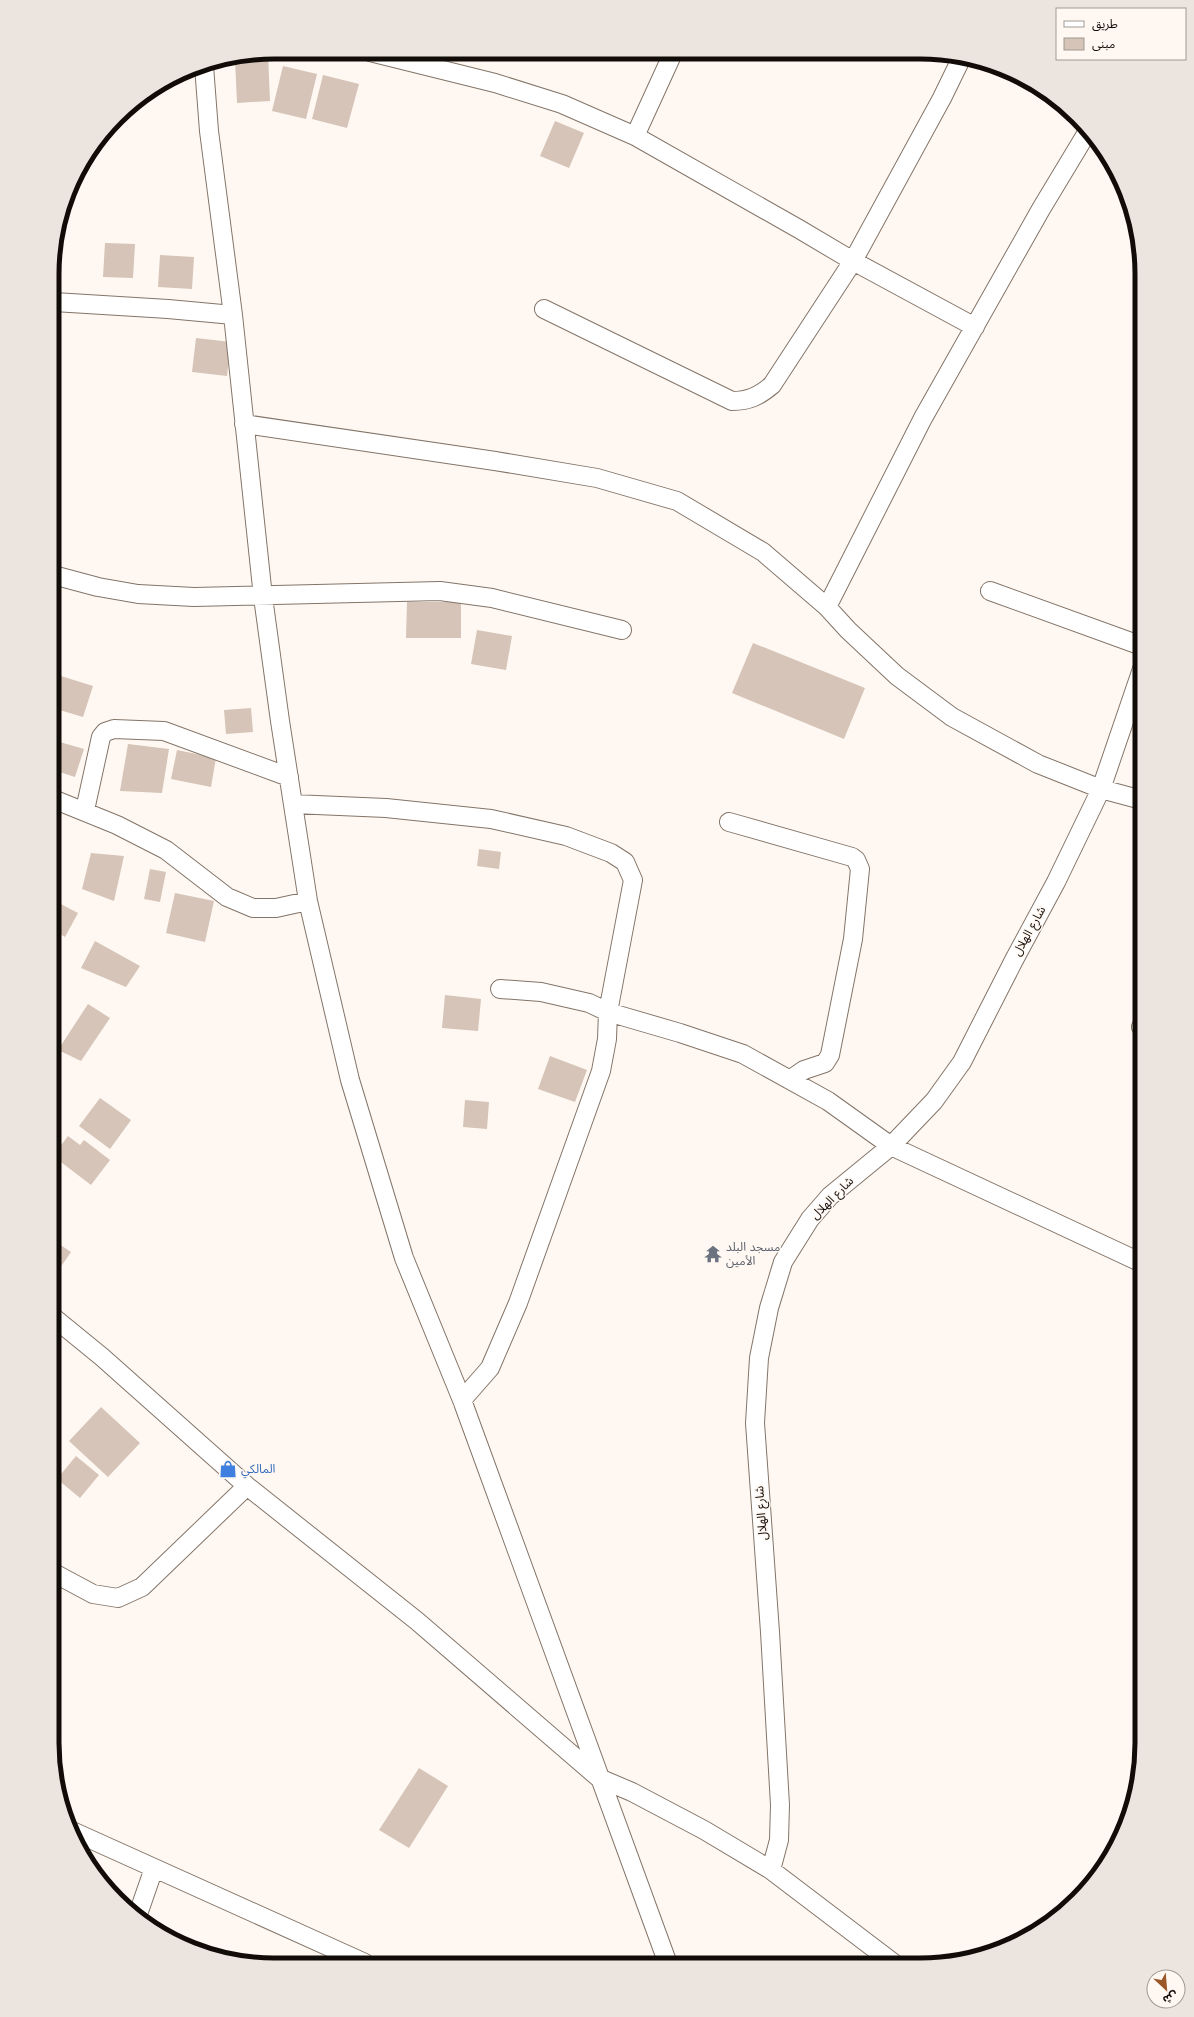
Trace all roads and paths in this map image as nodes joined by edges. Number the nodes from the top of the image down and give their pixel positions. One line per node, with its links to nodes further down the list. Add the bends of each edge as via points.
1 (398, 59): 5 (street, via 495,83 562,104)
2 (669, 59): 5 (street)
3 (959, 63): 7 (street)
4 (204, 70): 10 (street, via 209,131)
5 (635, 136): 7 (street)
6 (1085, 136): 11 (street)
7 (853, 261): 9 (street, via 772,385 747,401 732,401); 11 (street)
8 (59, 302): 10 (street, via 168,308)
9 (544, 309)
10 (233, 315): 12 (street)
11 (975, 327): 16 (street, via 923,418)
12 (244, 424): 15 (street); 16 (street, via 597,478 678,501 763,552)
13 (59, 576): 15 (street, via 138,594)
14 (990, 591): 18 (street)
15 (263, 597): 17 (street, via 440,591 492,598); 20 (street)
16 (828, 607): 21 (street, via 848,630 897,676 952,717 1038,764)
17 (622, 630)
18 (1135, 643)
19 (1135, 691): 21 (street, شارع الهلال)
20 (289, 777): 24 (street); 25 (street, via 164,731 114,729 105,732 101,737)
21 (1101, 789): 22 (street); 31 (street, شارع الهلال, via 1056,882 962,1062 934,1101)
22 (1135, 798)
23 (59, 801): 25 (street)
24 (293, 804): 27 (street); 29 (street, via 386,808 491,819 566,836 625,862 633,880)
25 (85, 810): 27 (street, via 166,850 234,900 254,908 276,908)
26 (729, 822): 30 (street, via 852,858 856,860 860,869 853,940 830,1055 826,1063 804,1070)
27 (308, 901): 34 (street, via 350,1080 402,1250)
28 (500, 989): 29 (street, via 541,992 589,1003)
29 (608, 1012): 30 (street, via 680,1032 744,1054); 34 (street, via 607,1039 601,1071 518,1303 490,1368)
30 (791, 1079): 31 (street, via 828,1101)
31 (891, 1146): 32 (street); 40 (street, شارع الهلال, via 830,1196 802,1231 783,1262 769,1308 759,1358 755,1423 780,1805 779,1840)
32 (1135, 1259)
33 (59, 1322): 35 (street)
34 (462, 1400): 37 (street)
35 (247, 1486): 36 (street, via 142,1587 118,1598 93,1594); 37 (street, via 417,1621)
36 (59, 1576)
37 (600, 1778): 40 (street, via 704,1830); 43 (street)
38 (79, 1834): 39 (street)
39 (154, 1868): 41 (street); 42 (street)
40 (772, 1870): 44 (street)
41 (139, 1911)
42 (352, 1958)
43 (666, 1958)
44 (887, 1958)

